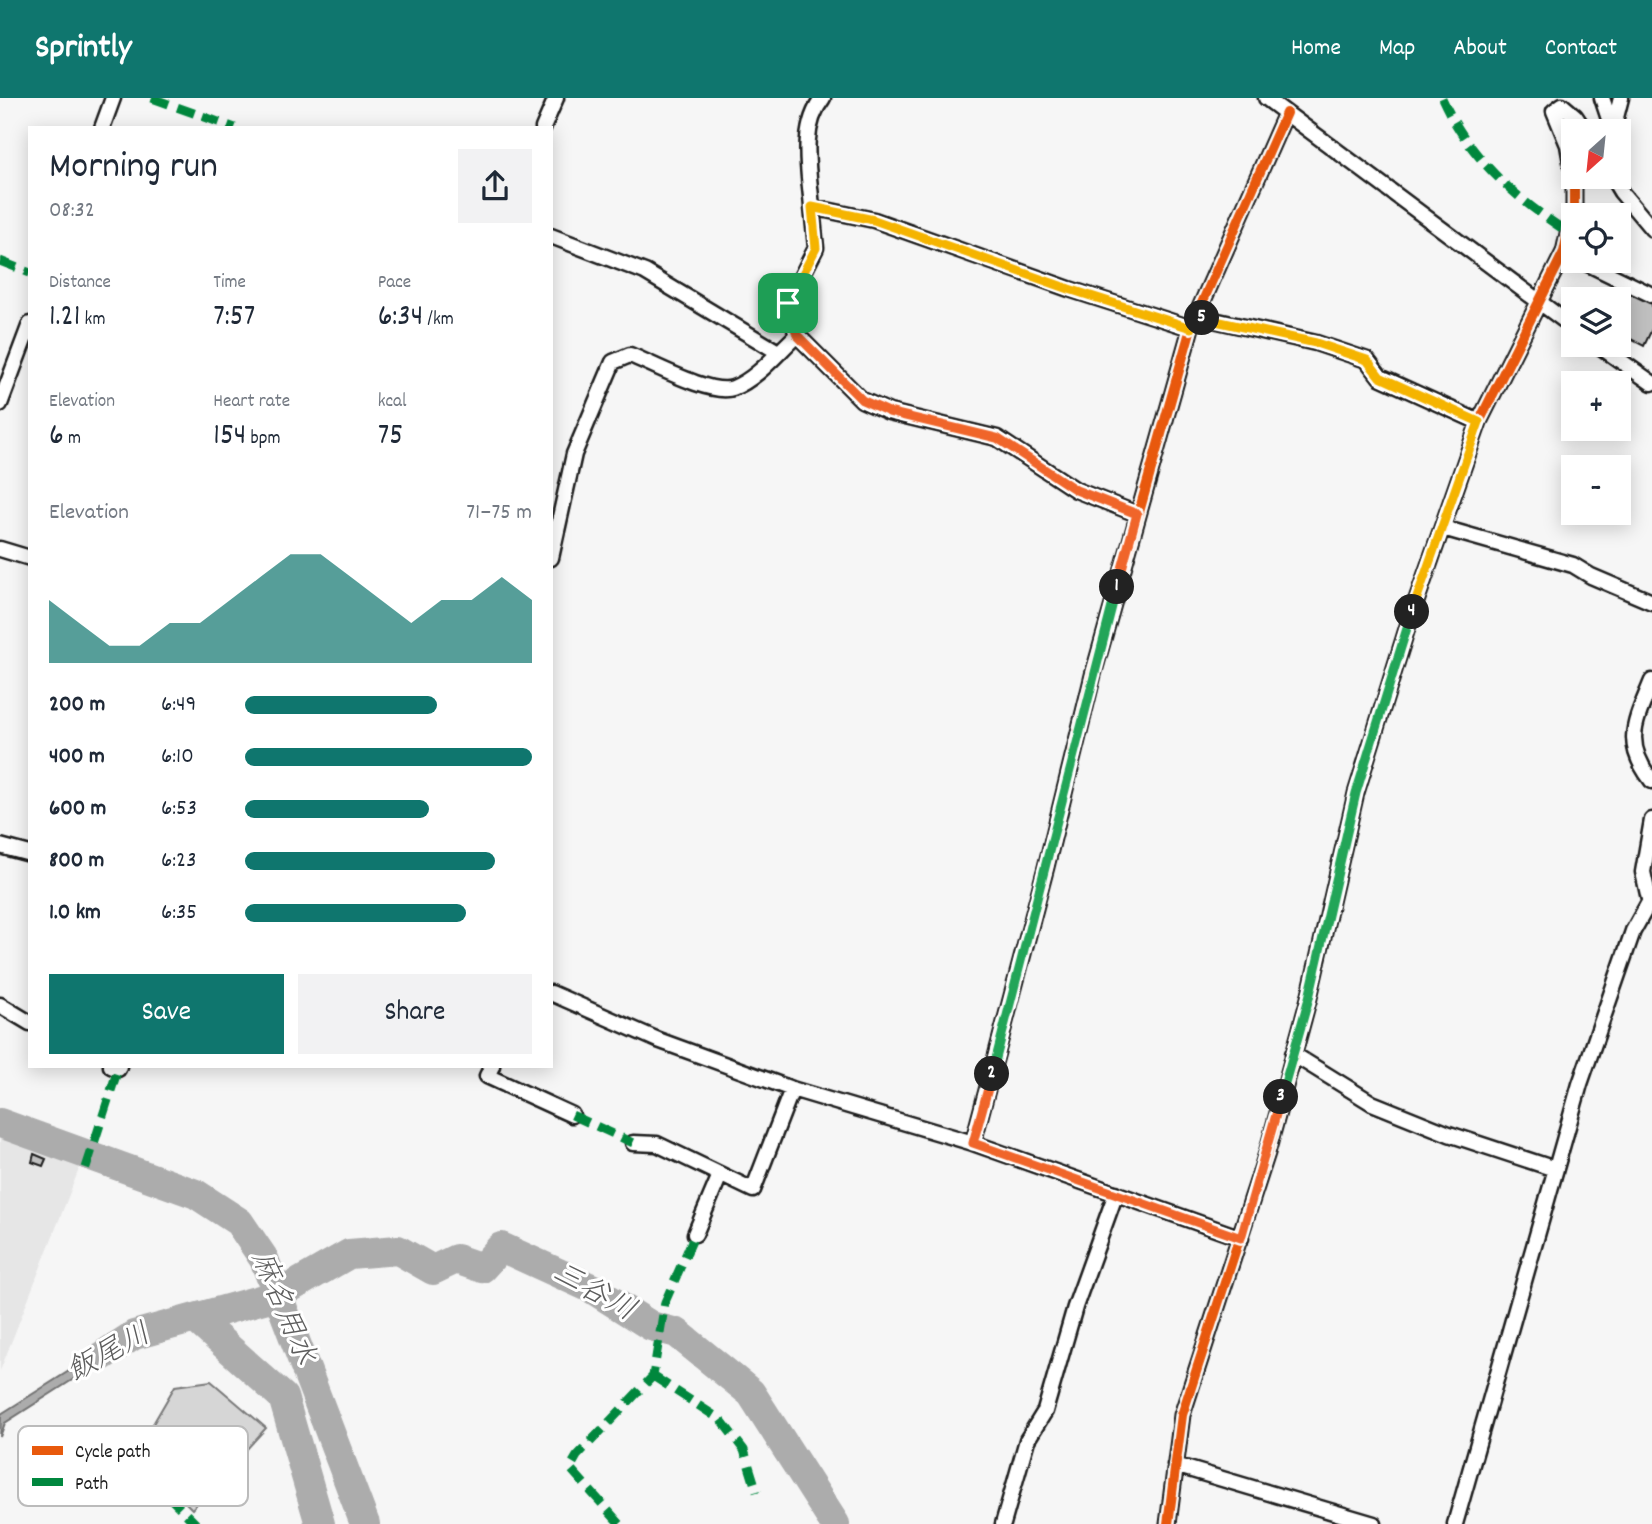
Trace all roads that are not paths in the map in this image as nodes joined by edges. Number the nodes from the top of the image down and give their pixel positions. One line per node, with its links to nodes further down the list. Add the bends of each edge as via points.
1 (113, 98): 11 (street)
2 (556, 98): 12 (street)
3 (823, 98): 15 (street, via 811,113 807,155)
4 (1266, 98): 7 (street)
5 (1602, 98): 9 (street)
6 (1620, 98): 10 (street)
7 (1286, 113): 21 (street); 23 (street)
8 (1578, 119): 13 (street, via 1562,105 1555,111)
9 (1609, 119)
10 (1616, 119)
11 (103, 126)
12 (544, 126)
13 (1561, 127)
14 (1619, 189): 16 (street)
15 (812, 207): 23 (street, via 874,220 1069,289); 25 (street, via 816,248 788,303)
16 (1652, 229)
17 (553, 237): 26 (street, via 645,272)
18 (1561, 268): 21 (street)
19 (1607, 273): 20 (street)
20 (1652, 295)
21 (1541, 303): 22 (street); 30 (street)
22 (1561, 318)
23 (1194, 322): 30 (street, via 1316,343 1367,360 1380,377); 31 (street)
24 (28, 329): 29 (street)
25 (797, 335): 26 (street); 31 (street, via 862,400 889,412 997,438 1076,490)
26 (778, 352): 34 (street, via 732,389 707,387 630,355 613,362 574,454)
27 (1615, 357): 28 (street)
28 (1652, 383)
29 (0, 404)
30 (1479, 422): 32 (street)
31 (1137, 514): 51 (street)
32 (1443, 528): 36 (street, via 1573,565); 46 (street, via 1356,793)
33 (0, 549): 35 (street)
34 (553, 549)
35 (28, 557)
36 (1652, 602)
37 (1652, 681): 38 (street, via 1638,715 1632,747)
38 (1652, 781)
39 (1652, 820): 42 (street, via 1643,872)
40 (0, 846): 41 (street)
41 (28, 854)
42 (1650, 898): 52 (street, via 1612,991)
43 (553, 994): 48 (street, via 658,1040)
44 (0, 1005): 45 (street)
45 (28, 1022)
46 (1293, 1054): 52 (street, via 1372,1103); 56 (street)
47 (488, 1068): 49 (street, via 487,1076)
48 (792, 1089): 51 (street); 53 (street, via 753,1190)
49 (572, 1115)
50 (633, 1143): 53 (street, via 657,1144)
51 (973, 1143): 54 (street)
52 (1555, 1169): 61 (street)
53 (720, 1175): 55 (street)
54 (1116, 1193): 56 (street); 58 (street, via 1074,1307 1045,1411 1027,1440)
55 (695, 1234)
56 (1241, 1238): 57 (street, via 1182,1415)
57 (1175, 1465): 59 (street); 60 (street)
58 (1003, 1524)
59 (1167, 1524)
60 (1374, 1524)
61 (1455, 1524)

